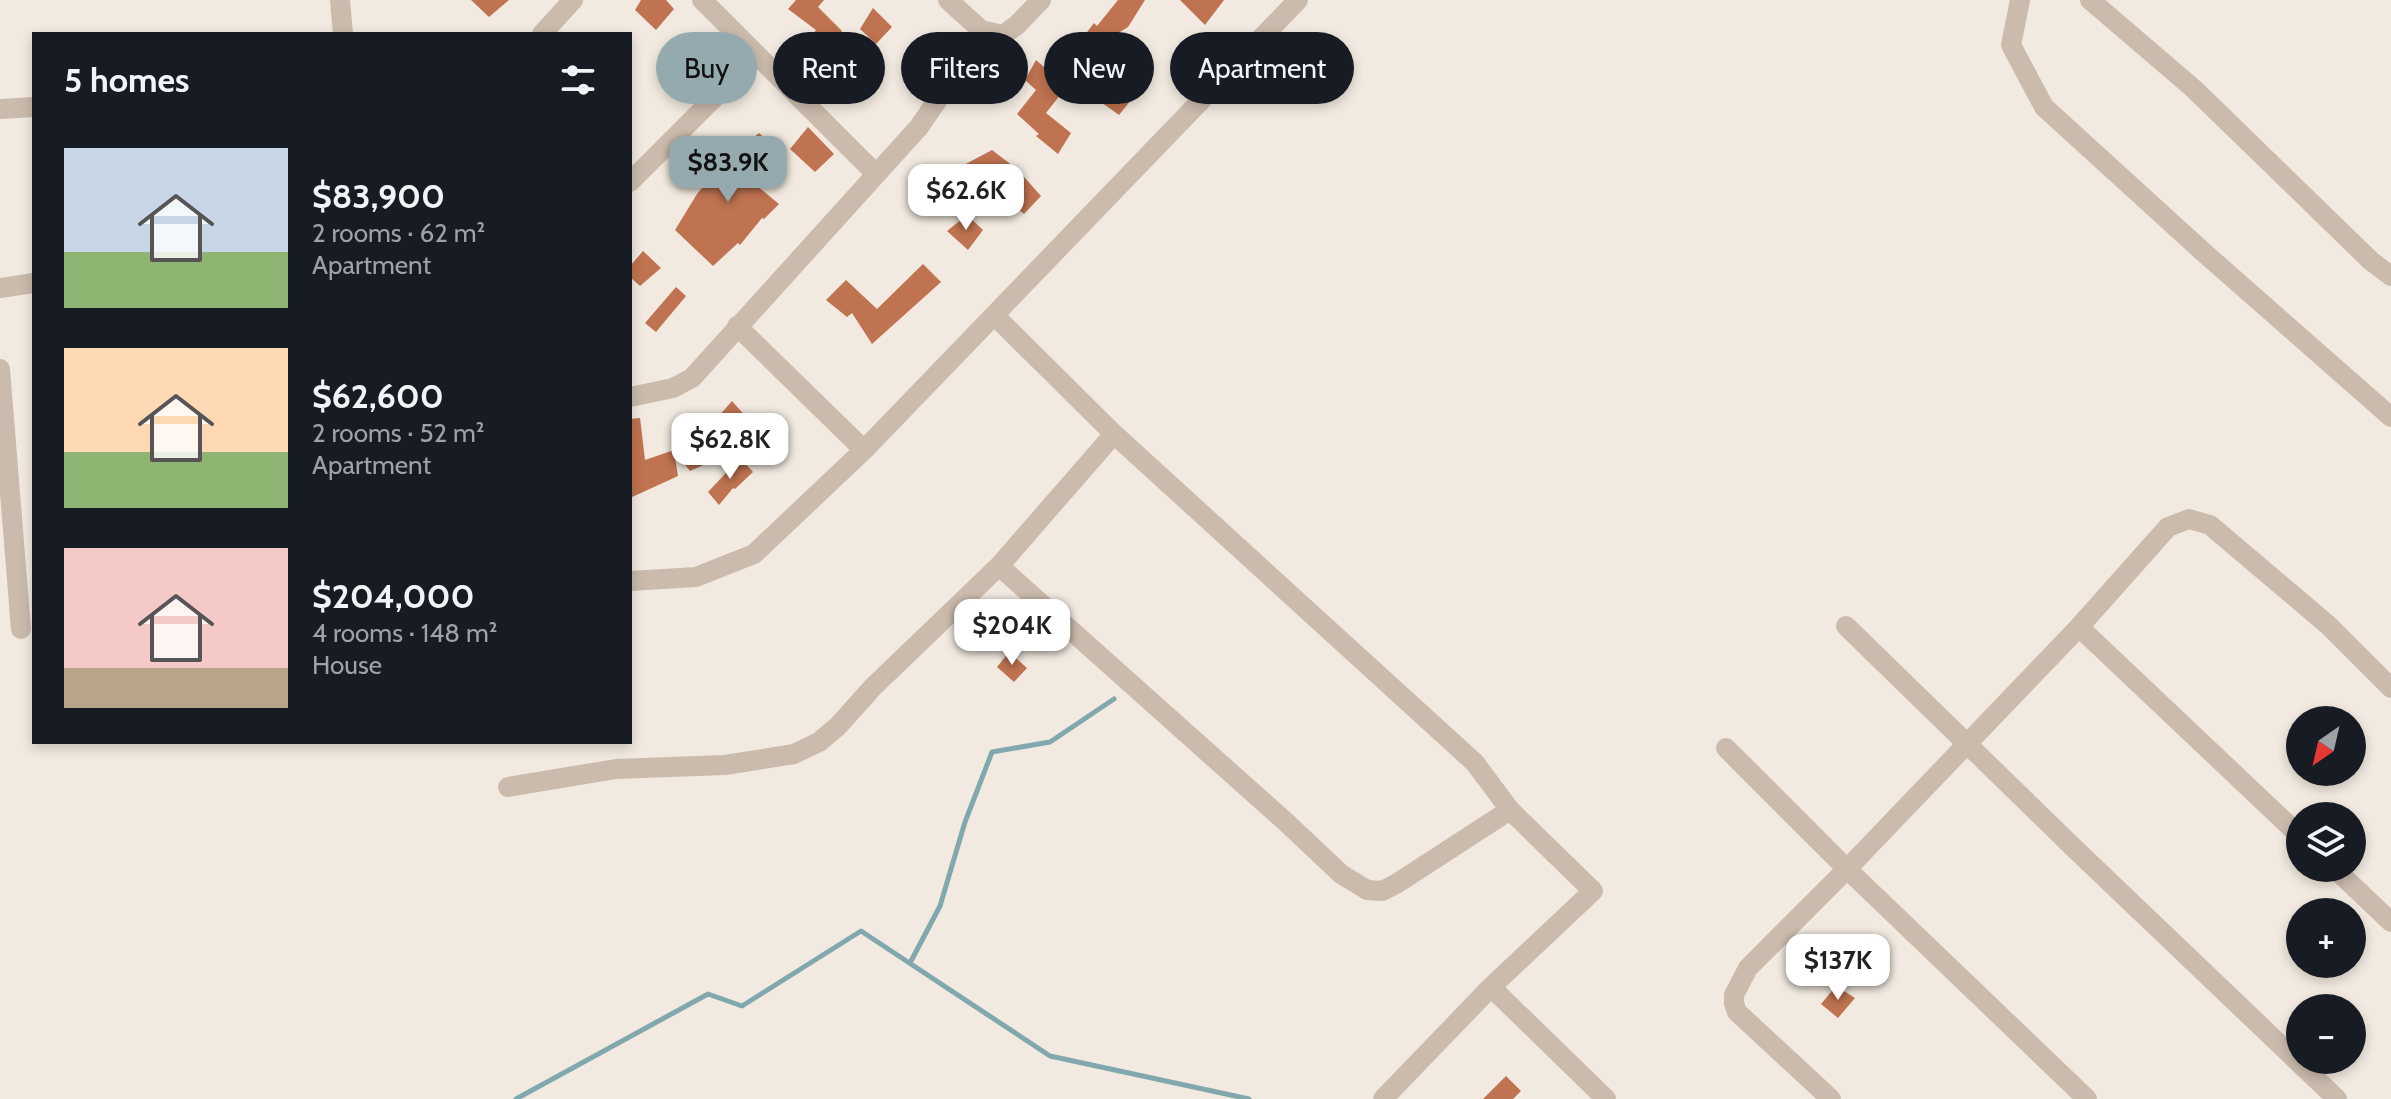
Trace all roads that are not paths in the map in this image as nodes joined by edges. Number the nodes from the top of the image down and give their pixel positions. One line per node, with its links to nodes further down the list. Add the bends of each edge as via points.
1 (340, 0): 10 (street)
2 (573, 0): 11 (street)
3 (702, 0): 12 (street)
4 (948, 0): 9 (street)
5 (1041, 0): 9 (street, via 1003,35)
6 (1298, 0): 22 (street)
7 (2020, 0): 26 (street, via 2011,45 2044,107)
8 (2090, 0): 19 (street, via 2194,89)
9 (981, 30): 17 (street, via 919,127)
10 (343, 32)
11 (544, 32)
12 (733, 32)
13 (757, 57): 17 (street)
14 (708, 104): 18 (street)
15 (32, 107): 16 (street)
16 (0, 109)
17 (875, 173): 23 (street)
18 (632, 180)
19 (2391, 276)
20 (32, 283): 21 (street)
21 (0, 288)
22 (994, 315): 27 (street); 28 (street)
23 (737, 326): 25 (street, via 692,378); 28 (street)
24 (0, 369): 33 (street)
25 (632, 397)
26 (2391, 417)
27 (1114, 434): 29 (street); 38 (street, via 1475,763)
28 (864, 450): 30 (street, via 754,554 696,577)
29 (999, 566): 37 (street, via 838,726 794,754 725,765 616,769); 38 (street, via 1341,874 1367,890 1382,891 1396,884)
30 (632, 581)
31 (1846, 626): 35 (street)
32 (2079, 627): 34 (street, via 2168,527 2189,519 2210,525 2328,625); 35 (street); 39 (street)
33 (18, 629)
34 (2391, 688)
35 (1966, 743): 40 (street); 48 (street)
36 (1726, 748): 40 (street)
37 (508, 787)
38 (1510, 810): 43 (street, via 1593,891)
39 (2286, 823)
40 (1847, 869): 46 (street, via 1748,968 1734,995 1737,1012); 47 (street)
41 (2349, 882): 42 (street)
42 (2391, 922)
43 (1491, 987): 44 (street); 45 (street)
44 (1383, 1099)
45 (1606, 1099)
46 (1831, 1099)
47 (2087, 1099)
48 (2337, 1099)

